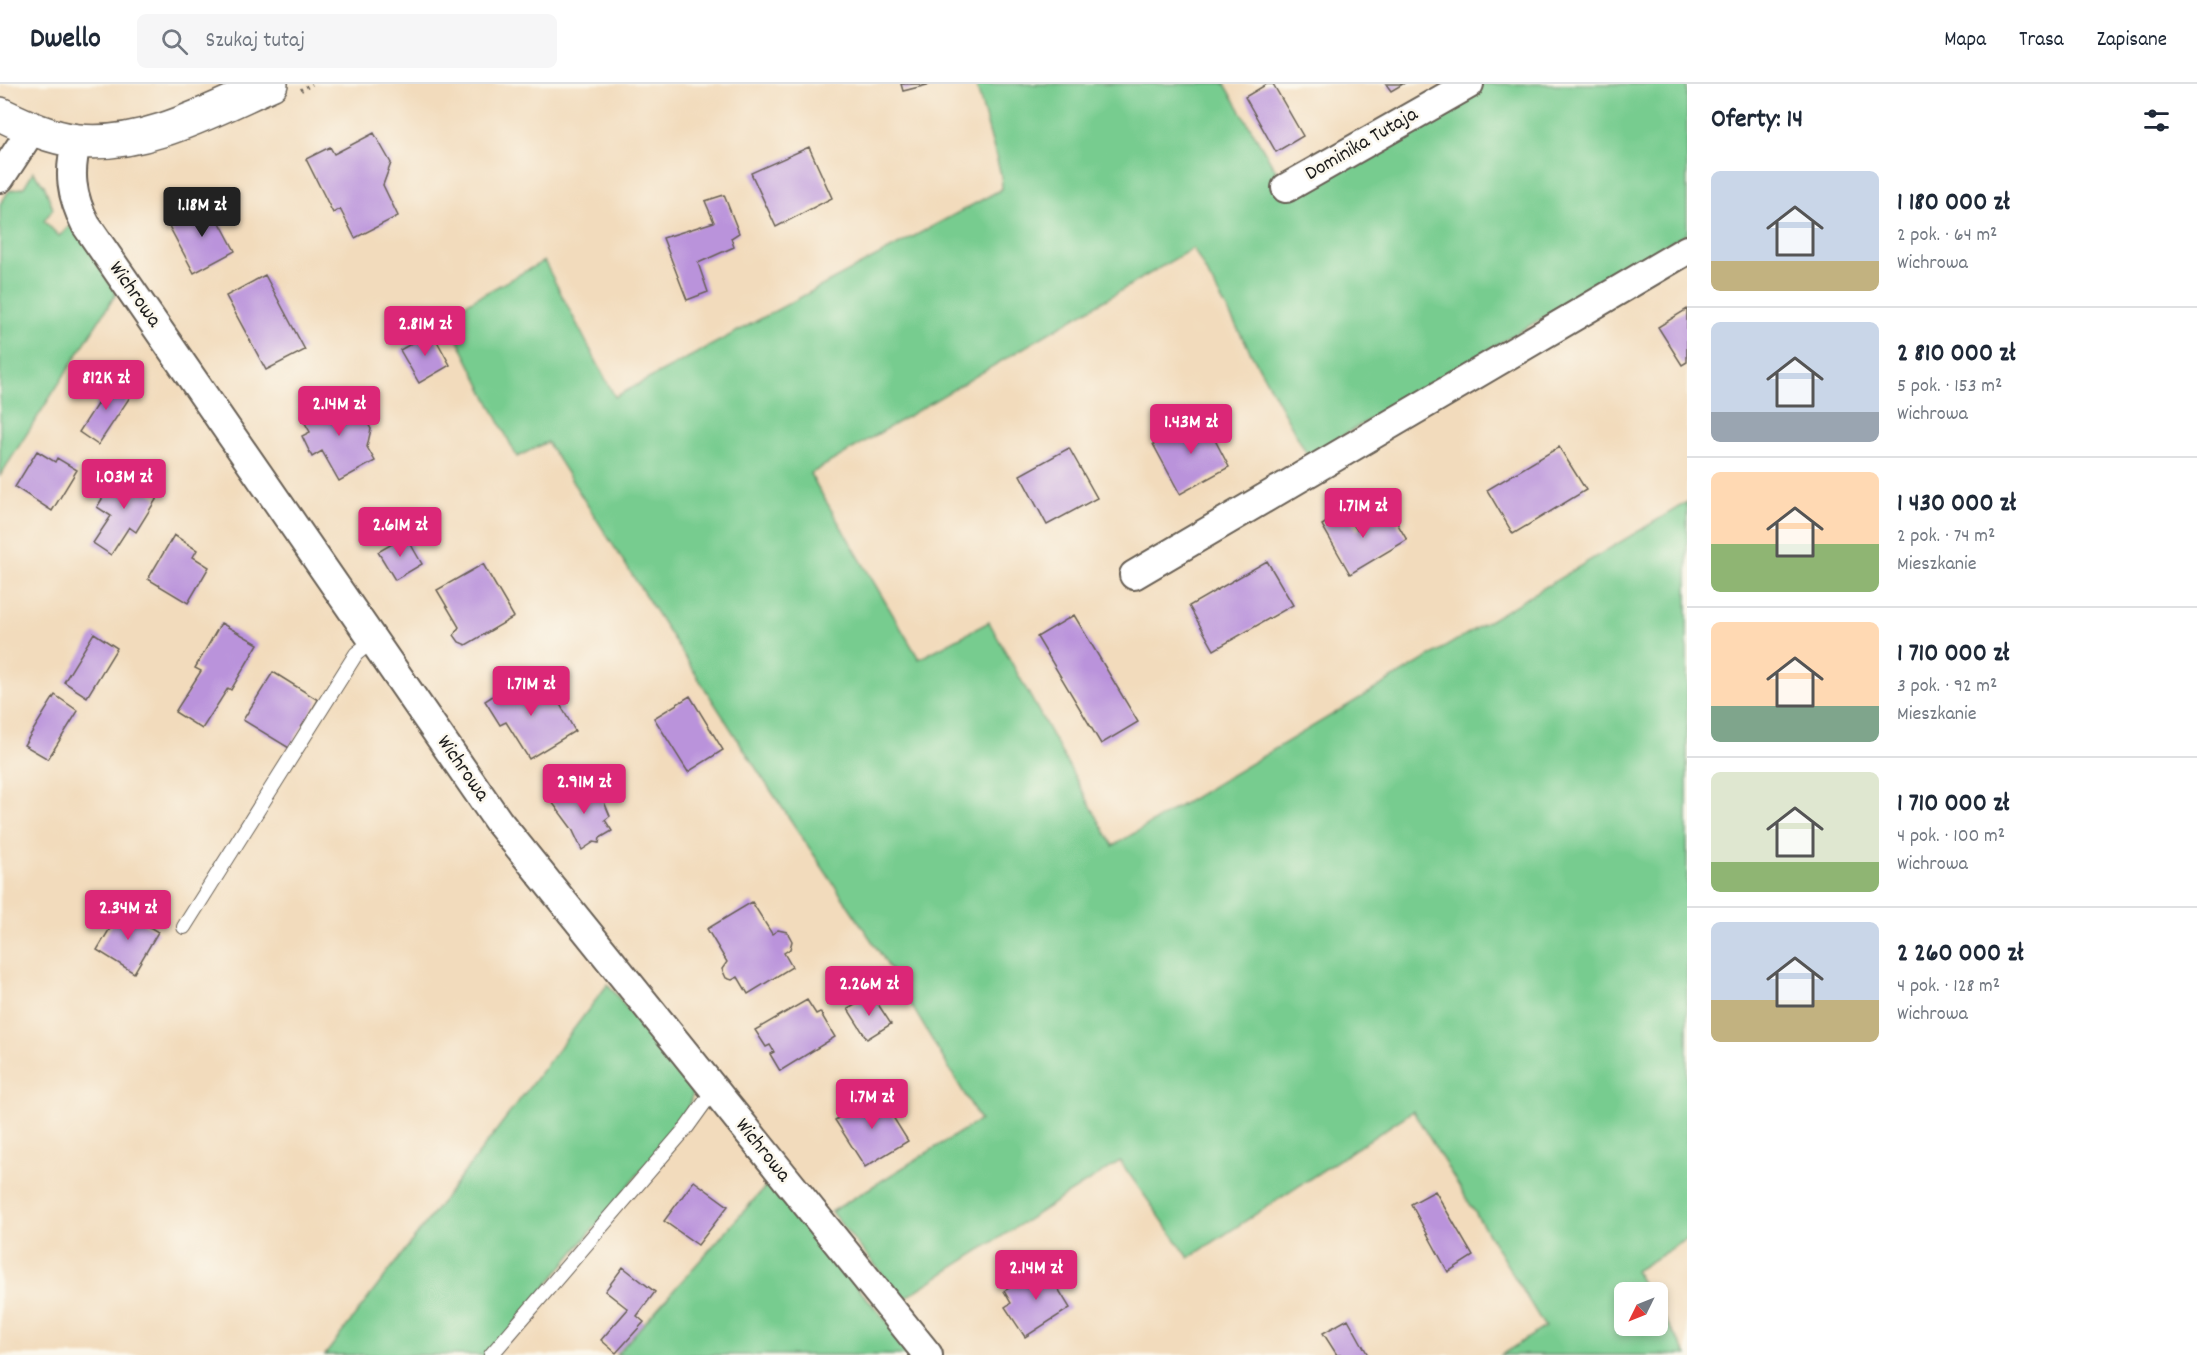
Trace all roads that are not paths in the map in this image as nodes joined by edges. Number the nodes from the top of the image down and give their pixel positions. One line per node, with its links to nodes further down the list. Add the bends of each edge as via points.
1 (271, 84): 5 (street, via 158,130 112,141)
2 (1468, 84): 7 (street, Dominika Tutaja)
3 (0, 114): 4 (street)
4 (32, 129): 5 (street); 6 (street)
5 (77, 141): 10 (street, Wichrowa, via 70,172 76,206 86,225)
6 (0, 178)
7 (1286, 188)
8 (1687, 250): 9 (street)
9 (1134, 575)
10 (373, 640): 11 (lane, via 356,654); 12 (street, Wichrowa, via 498,821)
11 (183, 927)
12 (713, 1091): 13 (lane); 14 (street, Wichrowa)
13 (491, 1355)
14 (928, 1355)

